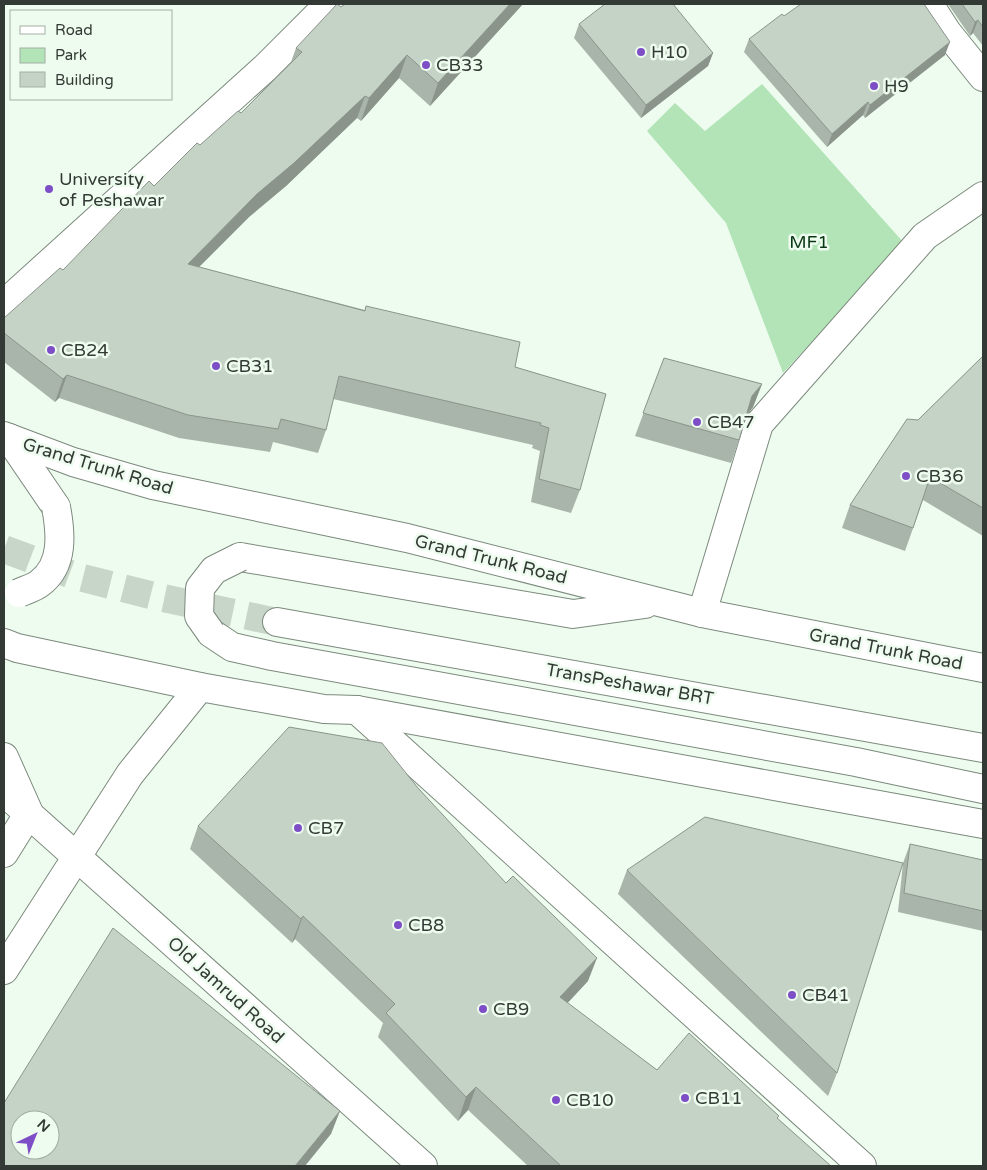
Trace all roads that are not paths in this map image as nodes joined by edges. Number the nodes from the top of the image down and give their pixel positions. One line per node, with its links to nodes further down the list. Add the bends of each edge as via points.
1 (329, 4): 5 (main road, via 264,68)
2 (929, 4): 3 (main road)
3 (983, 77)
4 (983, 196): 9 (main road, via 925,236 759,424)
5 (4, 304)
6 (7, 437): 7 (main road, bridge, via 56,507 61,533 60,548 50,574 39,584); 8 (main road, Grand Trunk Road, via 73,462 153,485 407,538)
7 (11, 592)
8 (658, 602): 9 (main road, Grand Trunk Road); 17 (main road, bridge, via 573,614 240,557 214,570 200,588 199,616 211,633 232,647 272,656 846,760)
9 (702, 613): 12 (main road, Grand Trunk Road)
10 (277, 622): 15 (main road, TransPeshawar BRT)
11 (4, 643): 13 (main road)
12 (983, 668)
13 (200, 687): 14 (main road, via 324,709); 22 (main road, via 130,774)
14 (357, 710): 20 (main road); 25 (main road)
15 (983, 748)
16 (4, 757): 19 (main road)
17 (983, 789)
18 (4, 792): 19 (main road, Old Jamrud Road)
19 (29, 812): 21 (main road); 22 (main road, Old Jamrud Road)
20 (983, 824)
21 (4, 853)
22 (78, 857): 23 (main road); 24 (main road, Old Jamrud Road)
23 (4, 970)
24 (424, 1166)
25 (862, 1166)

